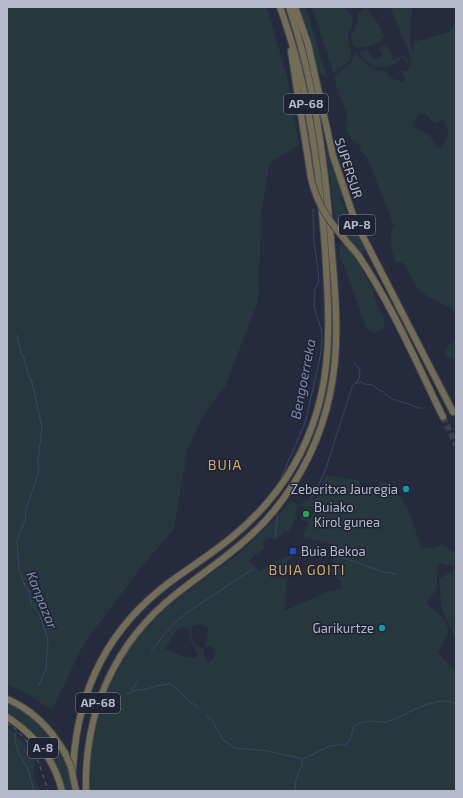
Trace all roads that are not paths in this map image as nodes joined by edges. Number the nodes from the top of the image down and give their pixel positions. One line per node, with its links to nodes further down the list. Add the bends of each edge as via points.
1 (280, 7): 4 (highway, AP-68)
2 (289, 7): 12 (highway, AP-68, via 311,89 329,217 336,322 334,372 328,405 305,465 273,513 238,546 159,609 117,660 104,688 93,724 87,761)
3 (295, 7): 5 (highway, SUPERSUR / AP-8, via 308,44 331,150 355,221)
4 (289, 33): 6 (highway, AP-8, bridge, via 311,178 317,198 334,228 358,255 380,290); 10 (highway, AP-68, via 298,63 311,132 324,233 328,336 325,377 317,411 293,466 263,507 235,536 154,595 114,638 94,675 83,703 75,744)
5 (453, 412)
6 (443, 417)
7 (7, 699): 11 (highway, A-8, bridge, via 42,721 55,737 71,767)
8 (7, 716): 9 (highway, A-8, via 41,746 53,764)
9 (62, 791)
10 (73, 791)
11 (76, 791)
12 (86, 791)

